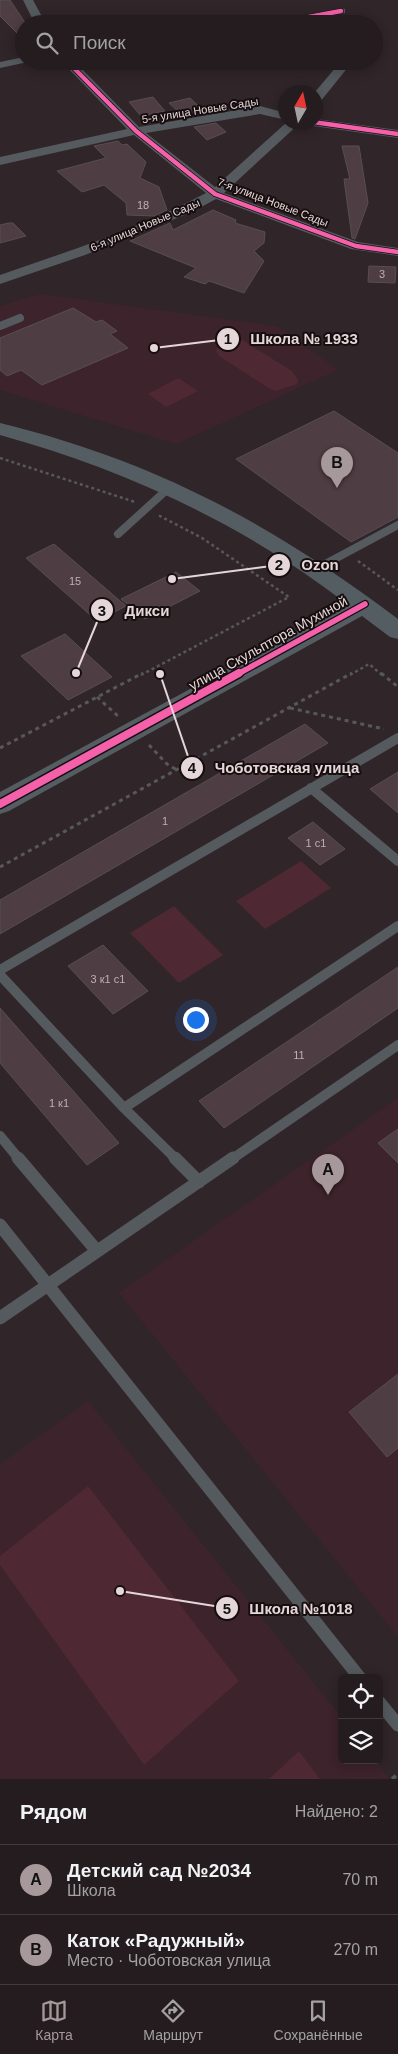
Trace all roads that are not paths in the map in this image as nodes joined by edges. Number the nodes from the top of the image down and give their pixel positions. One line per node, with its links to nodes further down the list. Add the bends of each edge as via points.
1 (28, 0): 4 (street)
2 (337, 0): 3 (street)
3 (341, 12): 5 (street); 6 (street)
4 (36, 15)
5 (324, 15)
6 (342, 15)
7 (15, 62): 8 (street)
8 (0, 65)
9 (76, 70): 15 (street, 7-я улица Новые Сады)
10 (340, 70): 11 (street)
11 (323, 90)
12 (278, 115): 15 (street, 5-я улица Новые Сады, via 260,110)
13 (323, 123): 16 (street)
14 (287, 130): 19 (street, 6-я улица Новые Сады)
15 (136, 131): 18 (street, 5-я улица Новые Сады); 19 (street, 7-я улица Новые Сады)
16 (398, 134): 17 (street)
17 (398, 138)
18 (0, 161)
19 (214, 194): 20 (street, 7-я улица Новые Сады, via 356,246); 21 (street, 6-я улица Новые Сады, via 187,209 80,252)
20 (398, 252)
21 (0, 280)
22 (20, 318): 23 (lane)
23 (0, 326)
24 (0, 429): 25 (main road, via 101,458)
25 (171, 486): 27 (lane); 28 (main road, via 239,521)
26 (398, 526): 28 (lane)
27 (118, 534)
28 (316, 569): 29 (main road)
29 (365, 604): 30 (main road); 34 (main road, улица Скульптора Мухиной)
30 (398, 630)
31 (393, 740): 32 (lane); 33 (lane)
32 (398, 750)
33 (311, 788): 35 (lane); 37 (lane)
34 (0, 804)
35 (398, 861)
36 (398, 926): 40 (lane)
37 (0, 970)
38 (0, 975): 40 (lane)
39 (398, 1045): 42 (lane)
40 (124, 1108): 42 (lane)
41 (0, 1136): 44 (lane)
42 (199, 1182): 44 (lane)
43 (0, 1225): 45 (lane)
44 (96, 1251): 45 (lane)
45 (48, 1285): 46 (lane); 47 (lane)
46 (0, 1318)
47 (357, 1674)
48 (383, 1707): 49 (lane)
49 (398, 1725)

